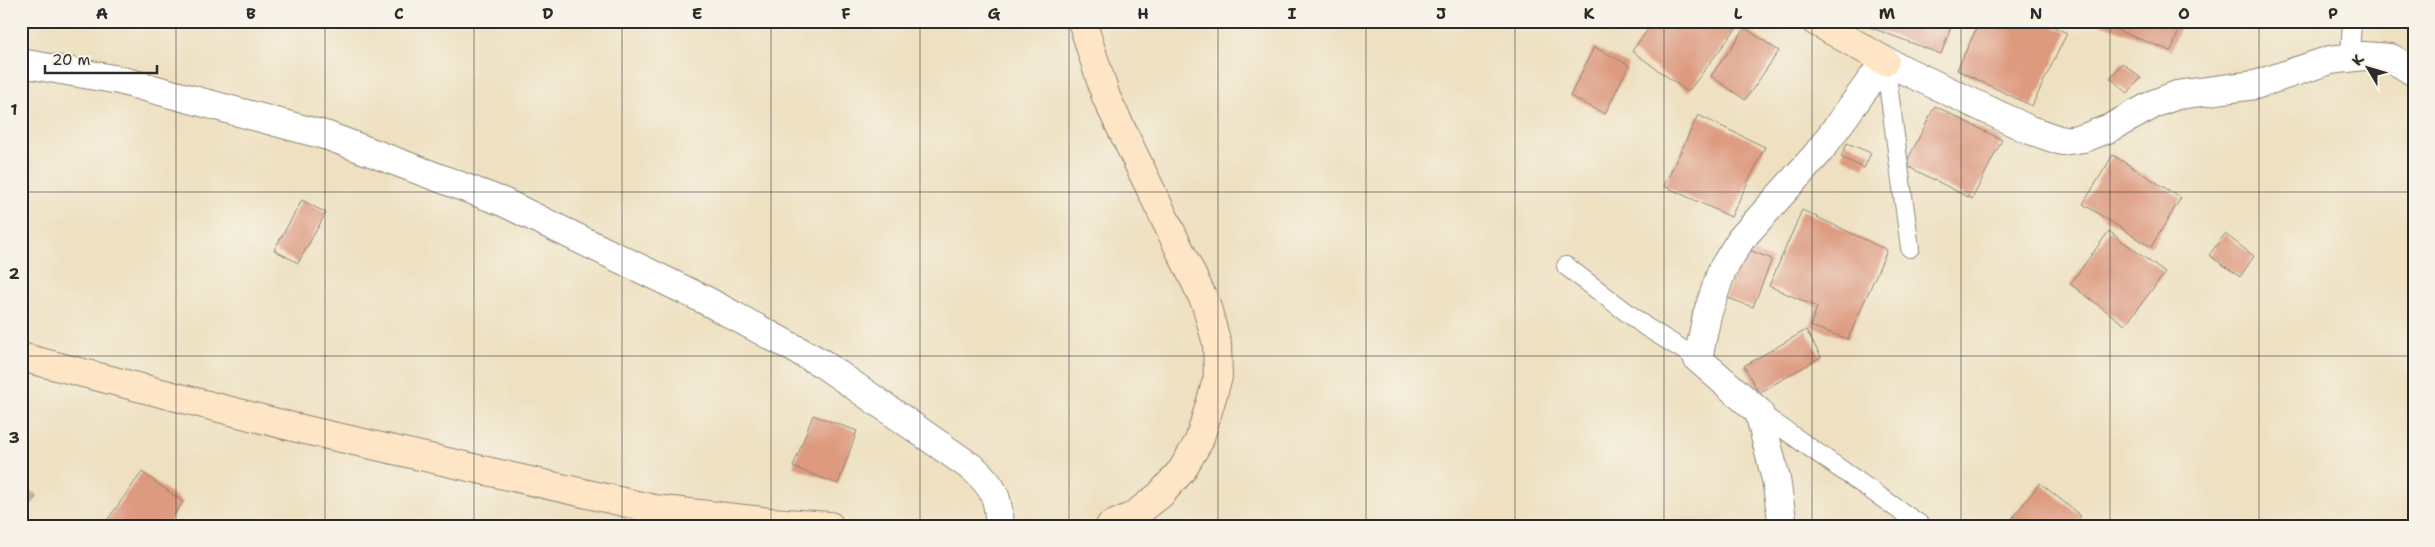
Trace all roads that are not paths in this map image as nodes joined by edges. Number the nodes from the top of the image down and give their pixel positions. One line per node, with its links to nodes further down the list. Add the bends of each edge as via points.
1 (1082, 21): 15 (street, via 1106,97 1202,295 1217,344 1218,377 1199,441 1182,470 1160,495 1133,516)
2 (1815, 21): 5 (street)
3 (2352, 21): 4 (lane)
4 (2350, 57): 5 (street, via 2330,60 2255,85 2177,95 2110,128 2062,142); 7 (street, via 2391,58)
5 (1885, 61): 8 (lane); 11 (street, via 1818,153 1741,239 1722,270 1707,315)
6 (21, 63): 14 (street, via 119,80 328,136 502,202 705,300 823,364 974,469 990,484 998,502)
7 (2414, 72)
8 (1910, 248)
9 (1566, 266): 11 (lane, via 1646,327)
10 (21, 357): 13 (street, via 297,428 654,509)
11 (1698, 359): 12 (street)
12 (1759, 412): 16 (street); 17 (lane)
13 (830, 526)
14 (1000, 526)
15 (1110, 526)
16 (1784, 526)
17 (1922, 526)

